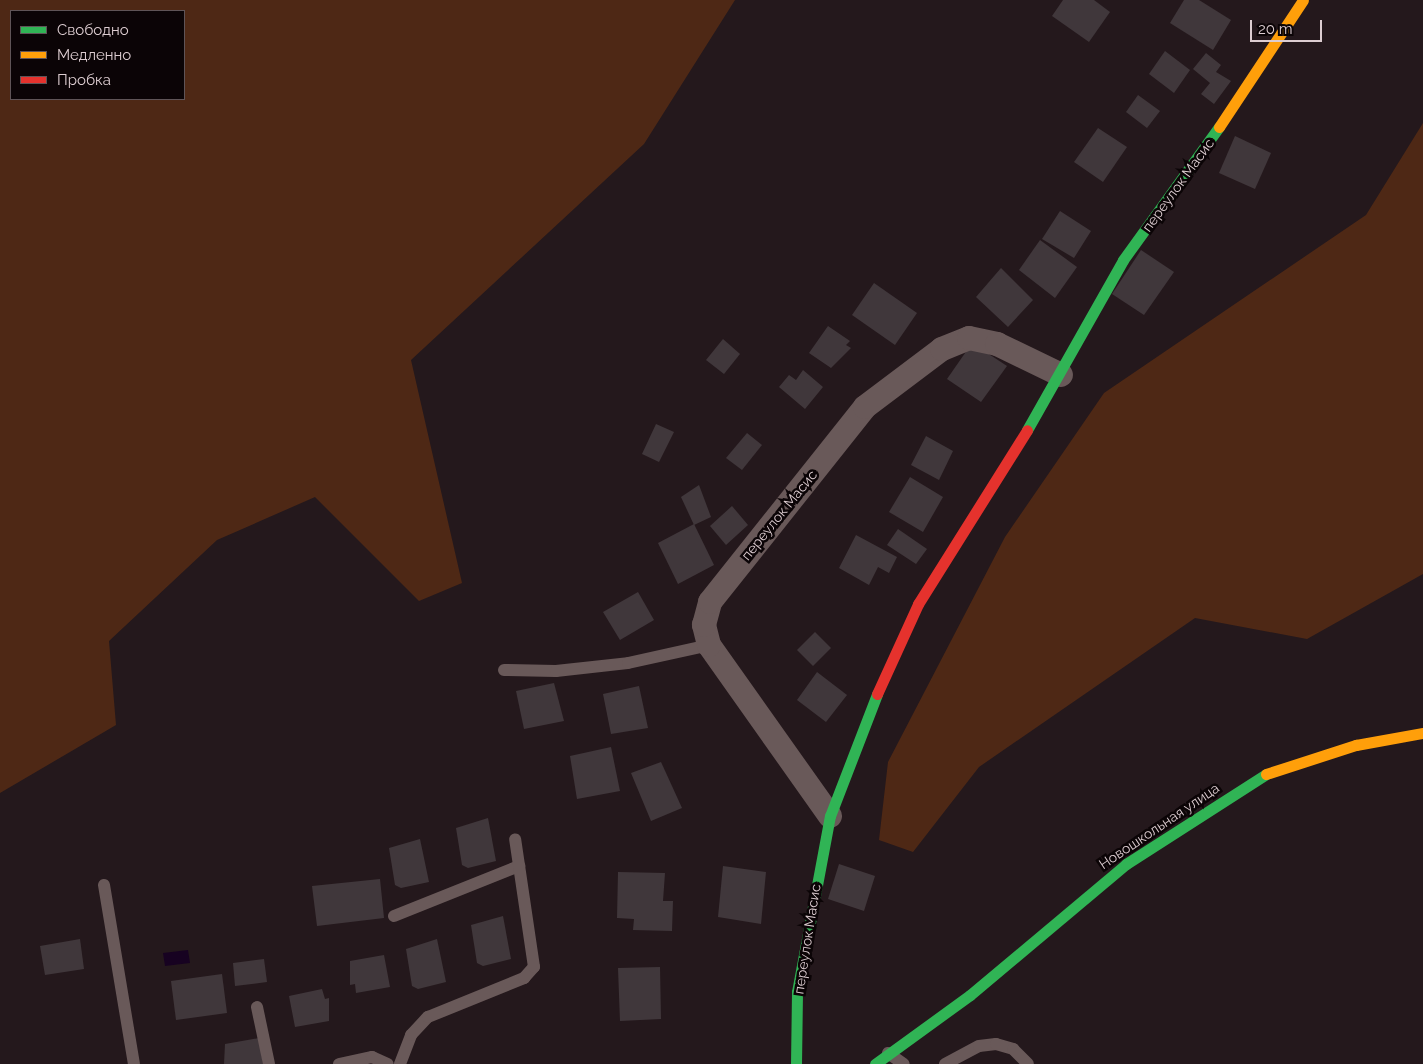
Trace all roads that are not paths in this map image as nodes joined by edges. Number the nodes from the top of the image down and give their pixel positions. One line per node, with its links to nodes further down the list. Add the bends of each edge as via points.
1 (1303, 0): 2 (street, переулок Масис, via 1233,107 1123,260)
2 (1061, 375): 3 (street, переулок Масис, via 997,344 969,338 942,350 866,407 710,602 704,625); 6 (street, переулок Масис, via 918,604 872,702)
3 (709, 645): 4 (lane, via 610,665 556,671); 6 (street, переулок Масис)
4 (504, 670)
5 (1423, 733): 12 (street, Новошкольная улица, via 1356,745 1268,772 1126,864 970,995)
6 (830, 816): 18 (street, переулок Масис, via 798,983)
7 (515, 839): 8 (lane)
8 (519, 866): 10 (lane); 17 (lane, via 534,967 524,978 428,1017 411,1035)
9 (104, 885): 13 (lane)
10 (394, 916)
11 (257, 1007): 14 (lane)
12 (888, 1053): 19 (street, Новошкольная улица); 20 (lane)
13 (134, 1064)
14 (269, 1064)
15 (340, 1064): 16 (lane, via 372,1057)
16 (388, 1064)
17 (400, 1064)
18 (796, 1064)
19 (875, 1064)
20 (904, 1064)
21 (945, 1064): 22 (lane, via 979,1046 996,1044 1013,1049)
22 (1028, 1064)

